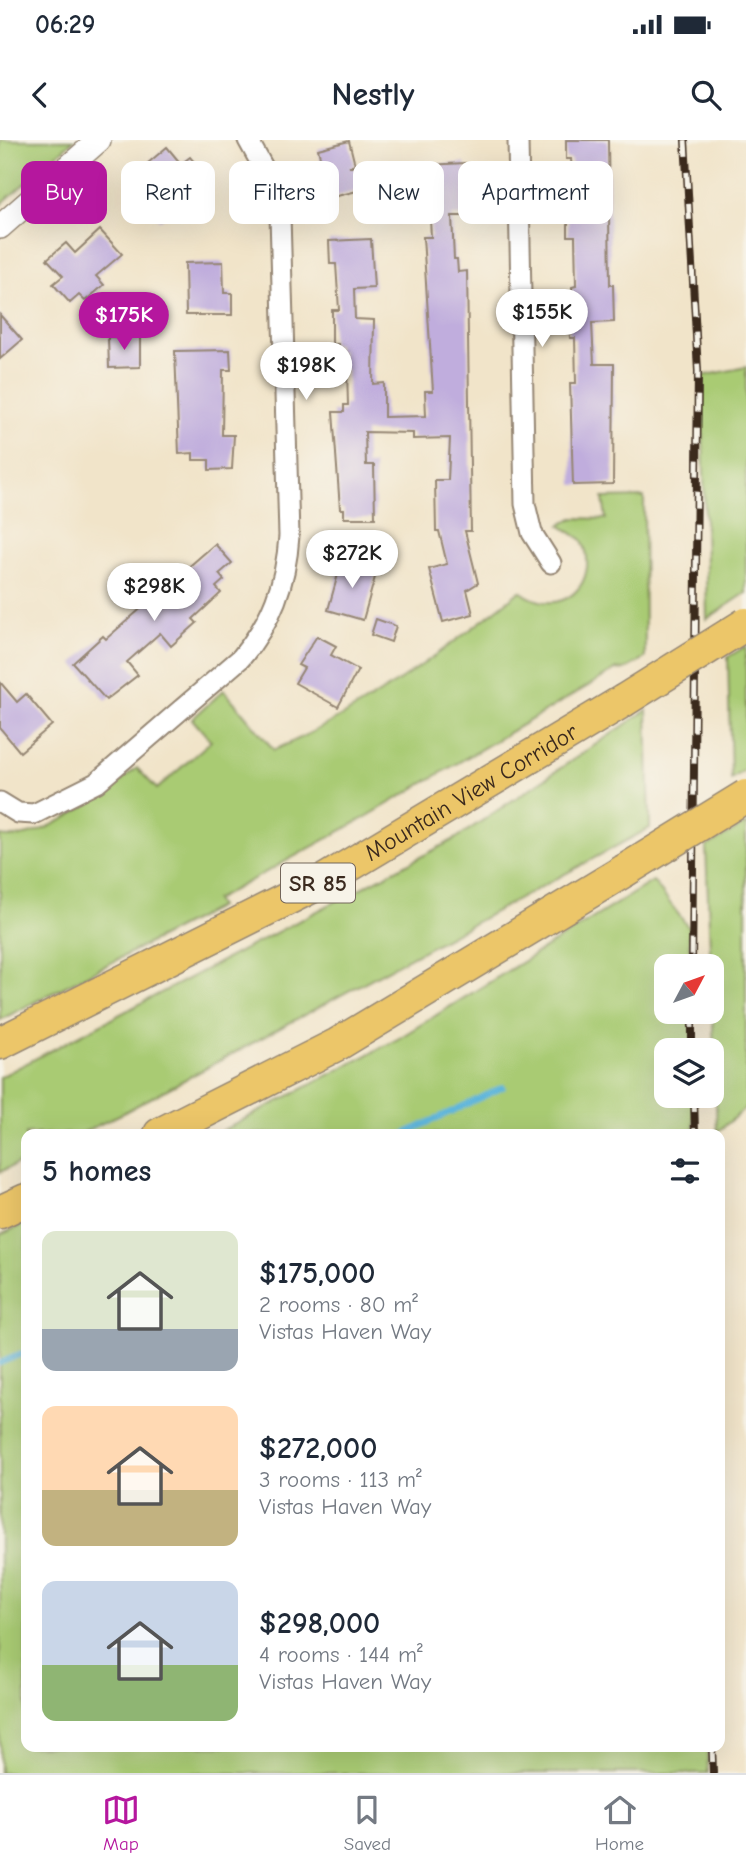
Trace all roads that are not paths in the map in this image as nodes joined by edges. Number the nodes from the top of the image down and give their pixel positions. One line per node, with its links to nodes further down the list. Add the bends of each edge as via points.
1 (99, 140): 4 (street)
2 (248, 140): 8 (street, via 270,178 280,215 289,536 277,602 242,658 116,769 42,812 26,815)
3 (518, 140): 5 (street, via 525,504 532,533)
4 (0, 227)
5 (551, 563)
6 (746, 624): 9 (highway, Mountain View Corridor / SR 85, bridge, via 325,880)
7 (746, 796): 10 (highway, bridge, via 338,1044)
8 (5, 806)
9 (0, 1043)
10 (170, 1129)
11 (21, 1202): 12 (highway)
12 (0, 1212)

